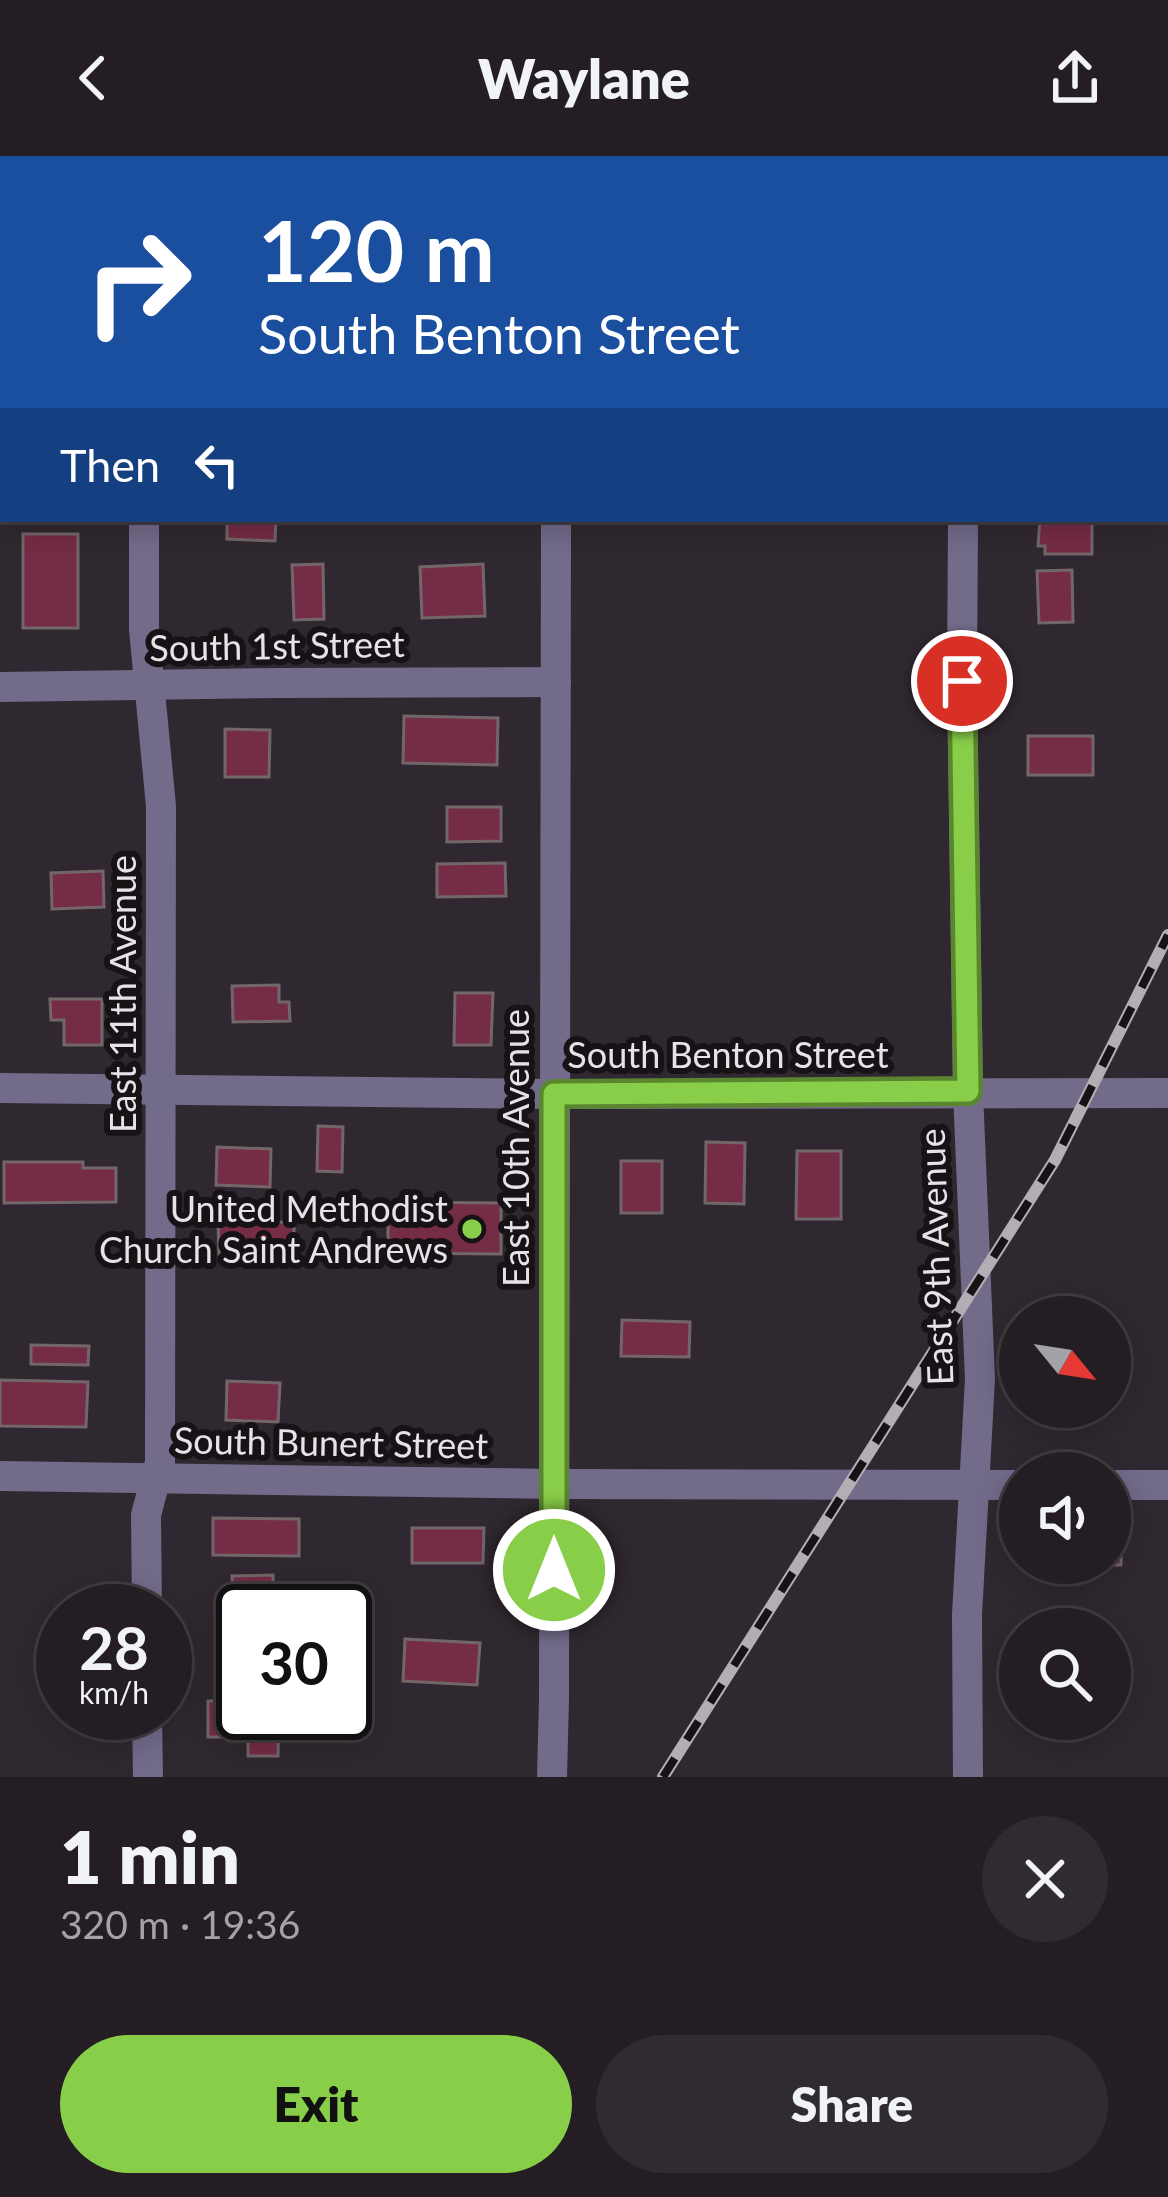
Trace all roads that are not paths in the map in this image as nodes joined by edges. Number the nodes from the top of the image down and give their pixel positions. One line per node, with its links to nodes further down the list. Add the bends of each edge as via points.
1 (144, 522): 5 (street, East 11th Avenue)
2 (556, 522): 4 (street, East 10th Avenue)
3 (963, 522): 9 (street, East 9th Avenue)
4 (556, 682): 5 (street, South 1st Street); 11 (street, East 10th Avenue)
5 (150, 686): 6 (street, South 1st Street); 8 (street, East 11th Avenue, via 161,806)
6 (0, 687)
7 (0, 1088): 8 (street, South Benton Street)
8 (161, 1088): 11 (street, South Benton Street); 13 (street, East 11th Avenue)
9 (968, 1091): 10 (street, South Benton Street); 11 (street, South Benton Street); 16 (street, East 9th Avenue, via 980,1379)
10 (1168, 1093)
11 (554, 1094): 14 (street, East 10th Avenue)
12 (0, 1477): 13 (street, South Bunert Street)
13 (155, 1479): 14 (street, South Bunert Street); 19 (street, East 11th Avenue, via 146,1515)
14 (554, 1484): 16 (street, South Bunert Street); 22 (street, East 10th Avenue)
15 (1168, 1484): 18 (street)
16 (974, 1485): 17 (street, South Bunert Street); 23 (street, East 9th Avenue)
17 (999, 1485)
18 (1131, 1485)
19 (147, 1584)
20 (148, 1740): 21 (street)
21 (148, 1777)
22 (552, 1777)
23 (968, 1777)

